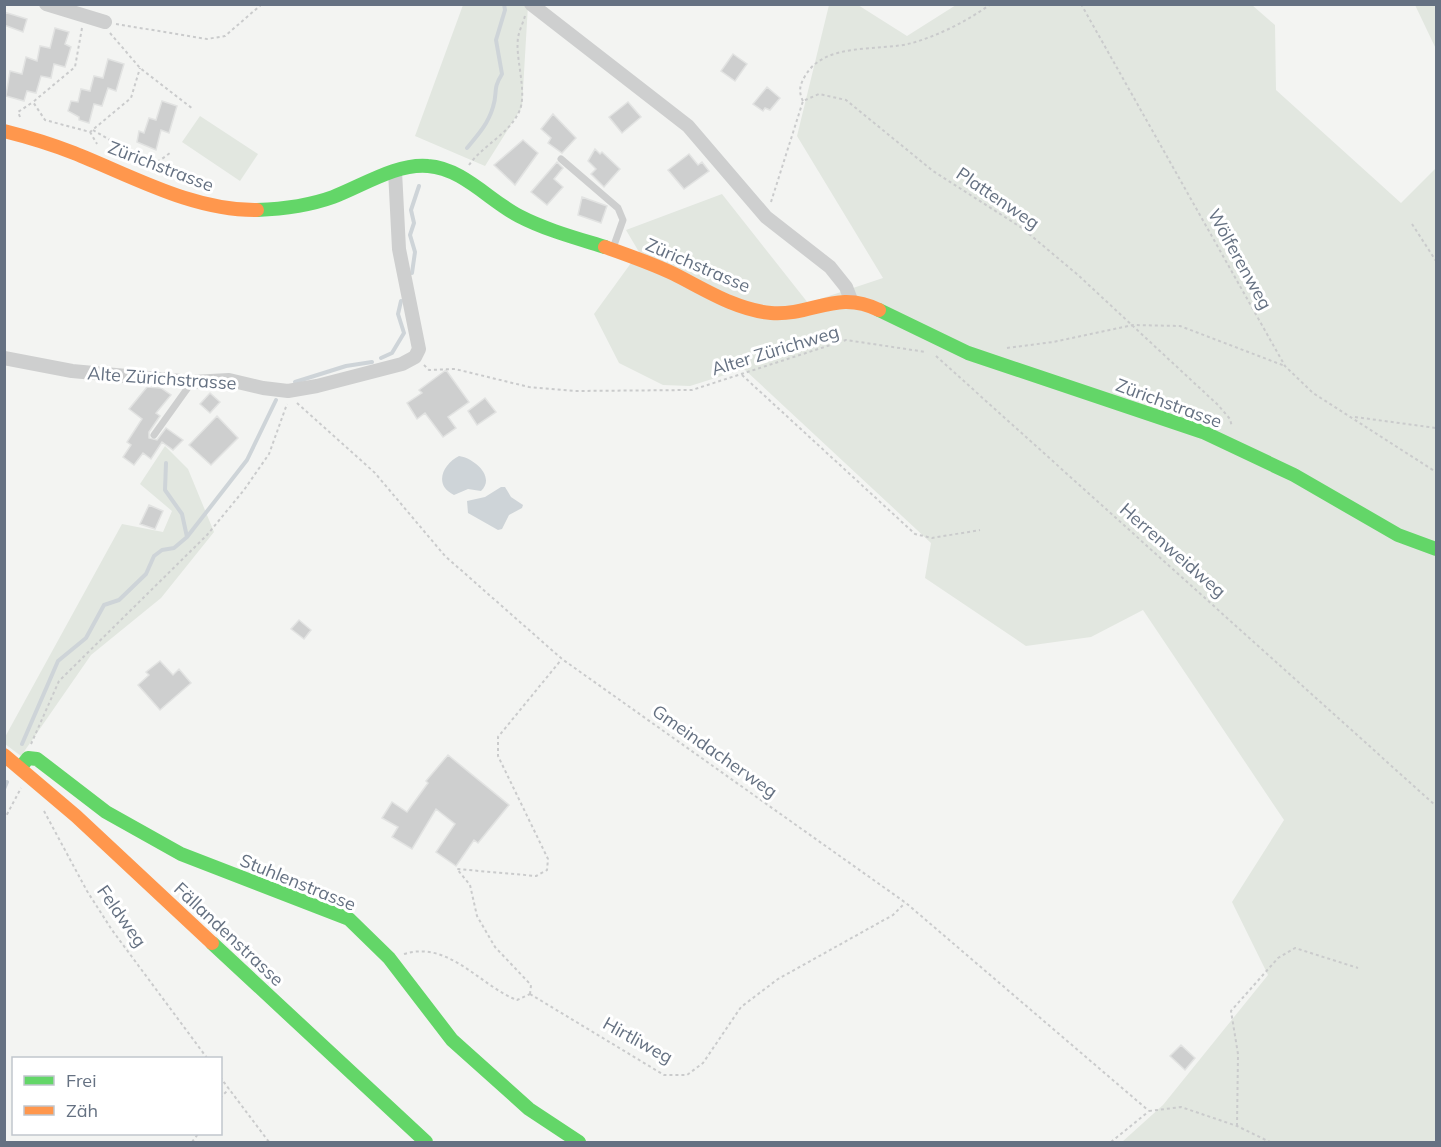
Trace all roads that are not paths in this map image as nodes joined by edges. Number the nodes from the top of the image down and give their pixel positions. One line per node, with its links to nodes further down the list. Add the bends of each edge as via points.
1 (46, 4): 3 (street)
2 (528, 9): 8 (street, via 688,126 766,217 830,267 846,286)
3 (105, 22)
4 (4, 131): 6 (street, Zürichstrasse, via 86,156 210,206 241,211 312,203)
5 (561, 159): 7 (lane, via 618,208 622,220)
6 (395, 171): 7 (street, Zürichstrasse, via 426,164 450,170 494,201 535,223); 10 (street, Alte Zürichstrasse, via 399,249 419,349 415,357 360,375 288,390 230,380)
7 (613, 250): 8 (street, Zürichstrasse, via 725,299 770,313 798,312 832,301)
8 (851, 300): 12 (street, Zürichstrasse, via 861,301 968,353 1236,447 1293,474 1398,535)
9 (4, 358): 10 (street, Alte Zürichstrasse, via 72,371)
10 (192, 382): 11 (lane)
11 (154, 435)
12 (1437, 549)
13 (4, 755): 14 (street, Fällandenstrasse)
14 (24, 763): 15 (street, Fällandenstrasse); 16 (street, Stuhlenstrasse, via 37,759 106,812 181,854 350,919 389,958 452,1040 529,1109)
15 (426, 1143)
16 (579, 1143)

